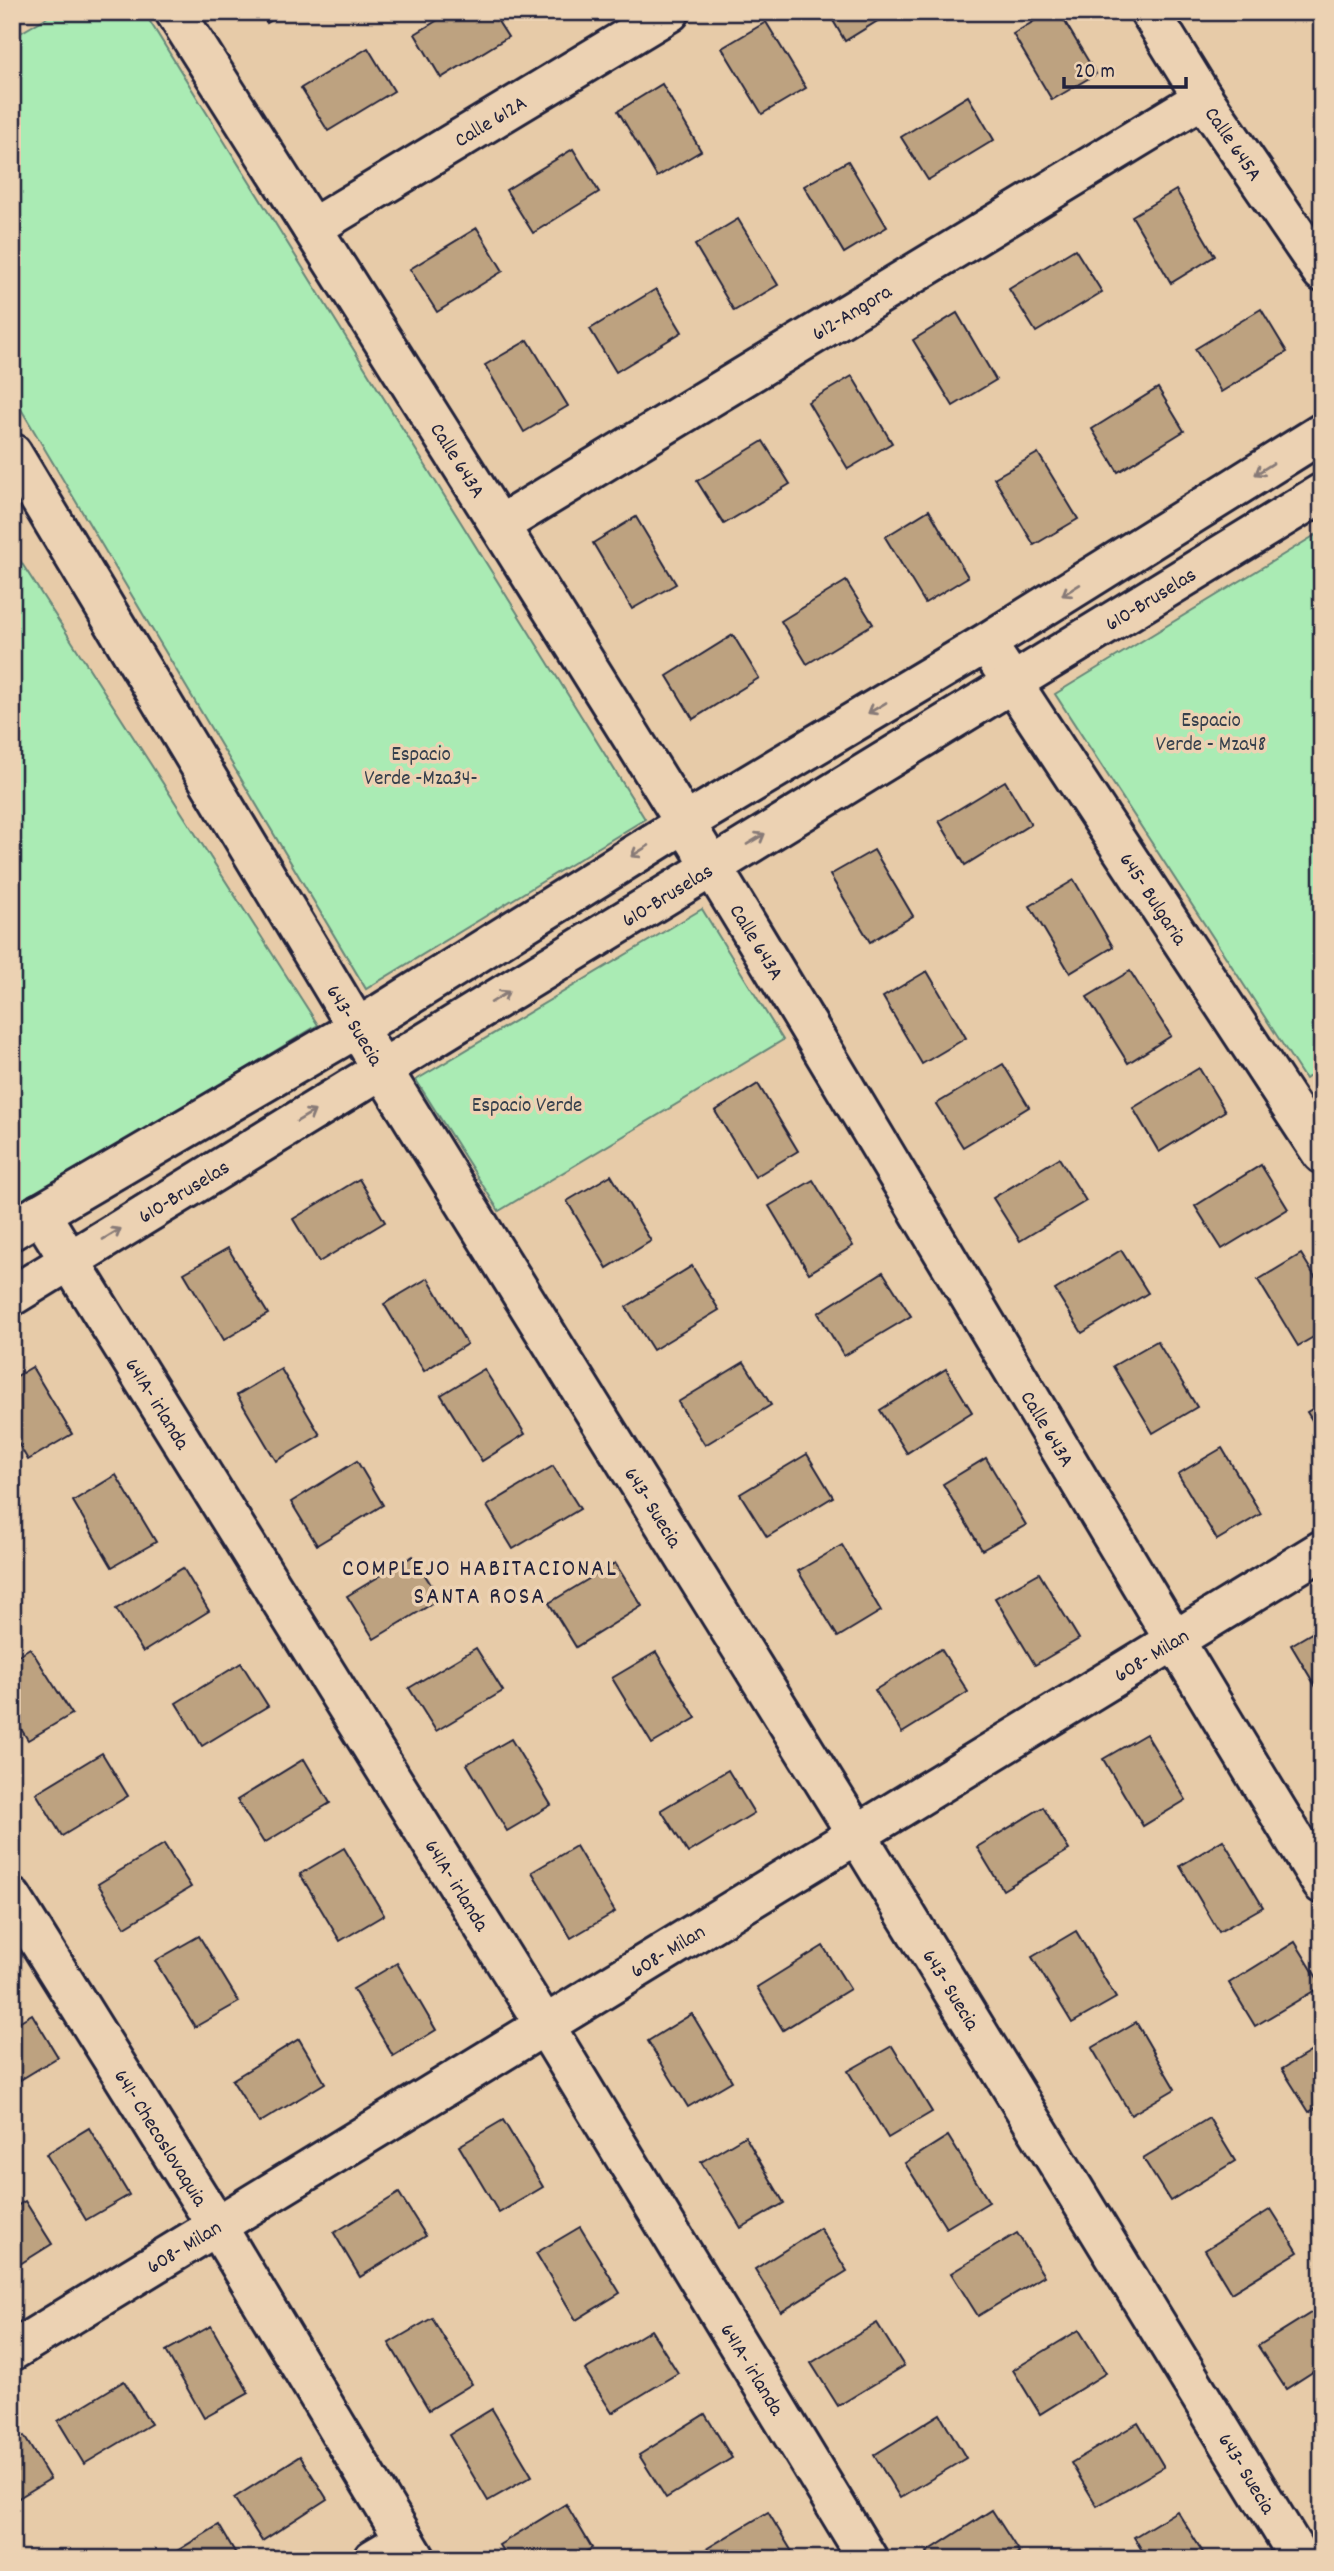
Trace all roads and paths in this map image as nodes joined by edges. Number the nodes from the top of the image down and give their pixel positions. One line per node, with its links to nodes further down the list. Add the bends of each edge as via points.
1 (175, 12): 5 (street, Calle 643A)
2 (670, 12): 5 (street, Calle 612A)
3 (1150, 12): 4 (street, Calle 645A)
4 (1203, 98): 6 (street, Calle 645A); 10 (street, 612-Angora)
5 (312, 228): 10 (street, Calle 643A)
6 (1322, 272)
7 (1322, 433): 11 (street, one-way to 11)
8 (12, 453): 15 (street, 643- Suecia)
9 (1322, 493): 12 (street, 610-Bruselas)
10 (500, 524): 13 (street, Calle 643A)
11 (986, 643): 12 (street, 645- Bulgaria); 13 (street, one-way to 13)
12 (1013, 682): 14 (street, 610-Bruselas, one-way to 12); 17 (street, 645- Bulgaria)
13 (685, 823): 14 (street, Calle 643A); 15 (street, one-way to 15)
14 (712, 866): 16 (street, 610-Bruselas, one-way to 14); 23 (street, Calle 643A)
15 (359, 1027): 16 (street, 643- Suecia); 19 (street)
16 (382, 1069): 20 (street, 610-Bruselas, one-way to 16); 24 (street, 643- Suecia)
17 (1309, 1103): 18 (street, 645- Bulgaria)
18 (1322, 1154)
19 (26, 1222): 20 (street, 641A- irlanda)
20 (70, 1260): 21 (street, 610-Bruselas); 27 (street, 641A- irlanda)
21 (12, 1296)
22 (1322, 1550): 23 (street, 608- Milan)
23 (1173, 1641): 24 (street, 608- Milan); 25 (street, Calle 643A)
24 (856, 1833): 27 (street, 608- Milan); 32 (street, 643- Suecia)
25 (1322, 1884)
26 (12, 1898): 28 (street, 641- Checoslovaquia)
27 (544, 2024): 28 (street, 608- Milan); 31 (street, 641A- irlanda)
28 (218, 2228): 29 (street, 608- Milan); 30 (street, 641- Checoslovaquia)
29 (12, 2351)
30 (398, 2553)
31 (869, 2559)
32 (1300, 2559)

